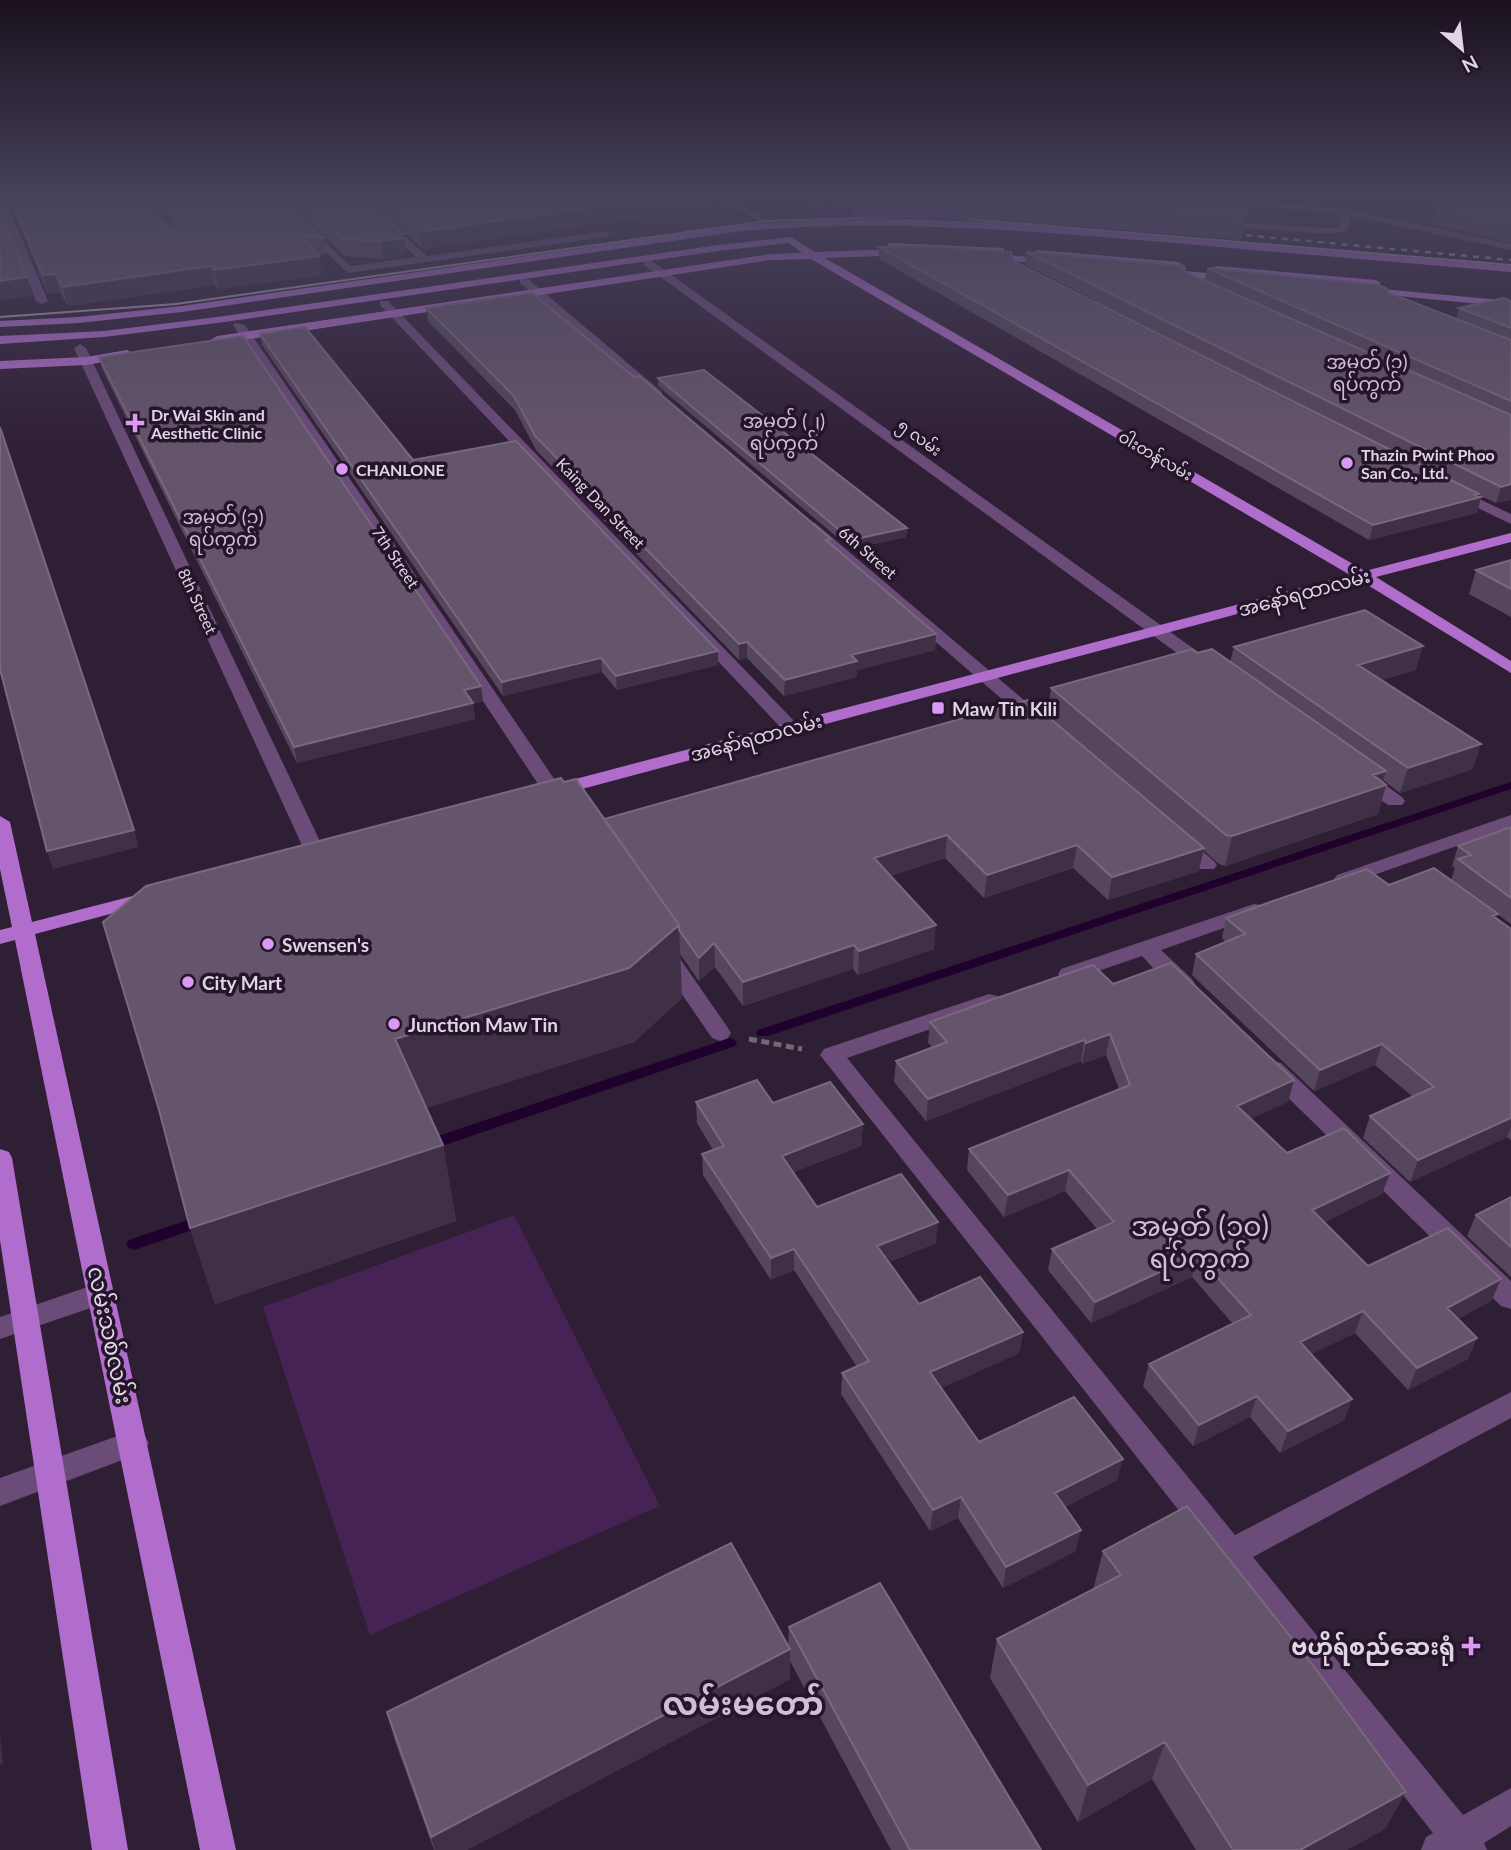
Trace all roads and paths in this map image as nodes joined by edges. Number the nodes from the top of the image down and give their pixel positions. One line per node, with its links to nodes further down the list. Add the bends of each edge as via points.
1 (34, 282): 14 (street)
2 (370, 282): 18 (main road, via 182,309)
3 (479, 282): 20 (main road, via 104,334)
4 (548, 282): 10 (main road)
5 (564, 282): 10 (main road)
6 (675, 282): 33 (street, ၅ လမ်း)
7 (860, 282): 32 (main road, ဝါးတန်လမ်း)
8 (1191, 282): 11 (street)
9 (1325, 282): 12 (main road)
10 (529, 286): 17 (main road); 27 (street)
11 (1200, 287)
12 (1387, 288): 13 (main road); 15 (main road); 16 (street, via 1391,303)
13 (1511, 295)
14 (42, 301)
15 (1511, 304)
16 (1403, 307)
17 (389, 308): 19 (main road); 37 (street, Kaing Dan Street)
18 (0, 324)
19 (243, 330): 21 (main road); 24 (main road); 40 (street, 7th Street)
20 (0, 340)
21 (207, 342)
22 (0, 348): 24 (main road)
23 (140, 352): 24 (main road)
24 (83, 354): 25 (main road); 26 (main road); 46 (street, 8th Street)
25 (0, 365)
26 (0, 373)
27 (672, 407)
28 (1437, 482): 30 (street)
29 (797, 515): 35 (street, 6th Street)
30 (1511, 520)
31 (1511, 537): 32 (main road, အနော်ရထာလမ်း)
32 (1363, 576): 33 (main road, အနော်ရထာလမ်း); 34 (main road, ဝါးတန်လမ်း)
33 (1158, 631): 35 (main road, အနော်ရထာလမ်း); 36 (street, ၅ လမ်း)
34 (1511, 668)
35 (986, 676): 37 (main road, အနော်ရထာလမ်း); 38 (street, 6th Street)
36 (1225, 680)
37 (791, 728): 40 (main road, အနော်ရထာလမ်း)
38 (1049, 730)
39 (1350, 769): 41 (street)
40 (546, 793): 44 (street, 7th Street)
41 (1395, 801)
42 (1511, 821): 47 (street)
43 (0, 822): 53 (main road, လမ်းသစ်လမ်း)
44 (576, 824)
45 (1165, 829): 48 (street)
46 (316, 854)
47 (1404, 858): 49 (street); 50 (street)
48 (1208, 865)
49 (1425, 874)
50 (1326, 885)
51 (170, 892): 53 (main road)
52 (1275, 903): 55 (street)
53 (12, 934): 63 (main road, လမ်းသစ်လမ်း)
54 (652, 934): 59 (street)
55 (1145, 947): 56 (street); 58 (street)
56 (1054, 979)
57 (1015, 992): 61 (street)
58 (1205, 1004)
59 (720, 1033): 61 (path)
60 (1254, 1052): 64 (street)
61 (832, 1055): 70 (street)
62 (0, 1158): 65 (main road)
63 (103, 1293): 65 (street); 67 (main road, လမ်းသစ်လမ်း)
64 (1511, 1298)
65 (13, 1324): 68 (main road)
66 (1511, 1404): 70 (street)
67 (134, 1443): 68 (street); 74 (main road, လမ်းသစ်လမ်း)
68 (50, 1473): 69 (street); 73 (main road)
69 (0, 1492)
70 (1231, 1553): 72 (street)
71 (1511, 1805): 72 (street)
72 (1456, 1846)
73 (110, 1850)
74 (218, 1850)

